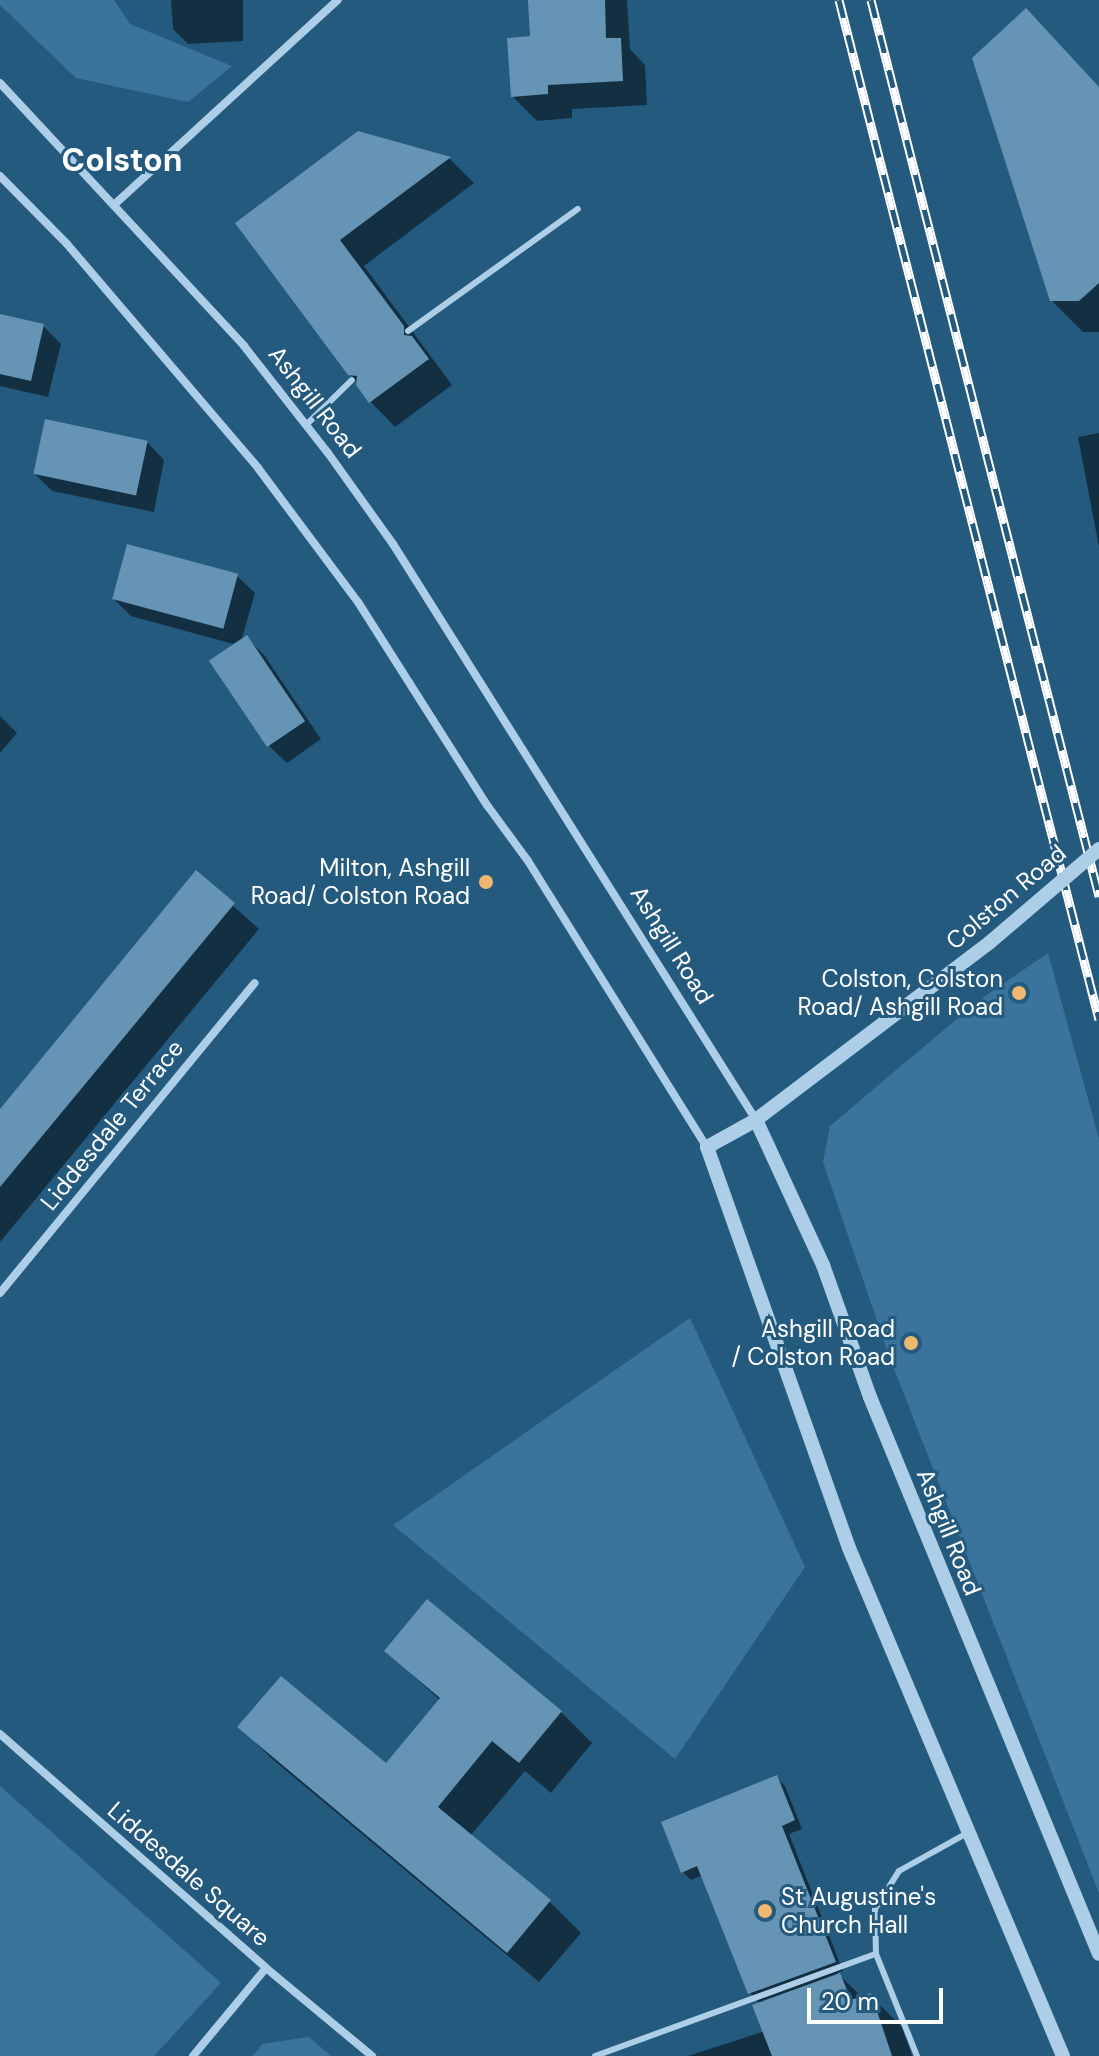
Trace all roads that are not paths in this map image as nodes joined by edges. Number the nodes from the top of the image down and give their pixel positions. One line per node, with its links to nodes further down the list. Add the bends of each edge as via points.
1 (338, 0): 4 (street)
2 (0, 83): 4 (street, Ashgill Road)
3 (0, 176): 12 (street, via 67,244 258,468 358,602)
4 (115, 204): 8 (street, Ashgill Road, via 244,346)
5 (578, 209): 6 (lane)
6 (408, 331)
7 (352, 380): 8 (lane)
8 (306, 425): 11 (street, Ashgill Road, via 393,544)
9 (1099, 849): 11 (street, Colston Road, bridge, via 989,943)
10 (255, 983): 13 (street, Liddesdale Terrace)
11 (756, 1120): 12 (street, Colston Road); 17 (street, Ashgill Road, via 823,1265 870,1397)
12 (707, 1147): 15 (street, via 849,1548)
13 (0, 1293)
14 (0, 1734): 18 (street, Liddesdale Square)
15 (970, 1831): 16 (lane, via 899,1871 875,1909); 23 (street)
16 (876, 1954): 21 (lane); 22 (lane)
17 (1099, 1954)
18 (266, 1968): 19 (street, Liddesdale Square); 20 (street)
19 (193, 2056)
20 (372, 2056)
21 (595, 2056)
22 (917, 2056)
23 (1063, 2056)

